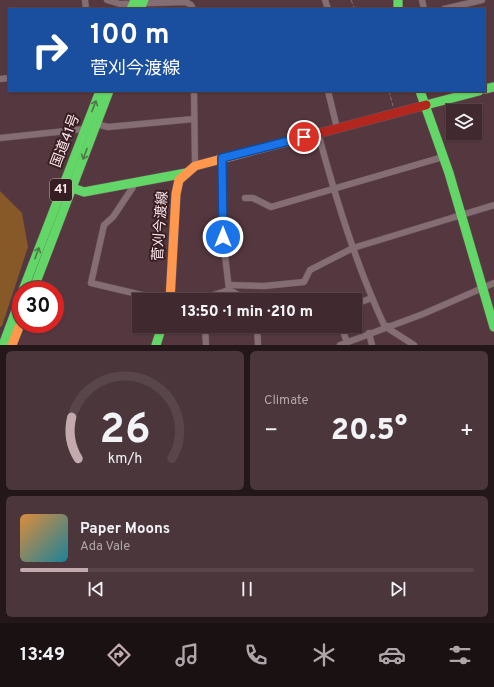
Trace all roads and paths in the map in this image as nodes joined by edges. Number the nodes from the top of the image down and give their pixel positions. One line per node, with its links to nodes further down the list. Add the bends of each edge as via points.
1 (106, 0): 3 (street, via 120,4)
2 (482, 0): 5 (street)
3 (138, 4): 4 (street, via 186,2)
4 (193, 5)
5 (448, 8)
6 (100, 92): 18 (main road, 国道41号 / 41, one-way to 6)
7 (109, 92): 16 (main road, 国道41号 / 41)
8 (194, 92): 15 (street)
9 (328, 92): 17 (street)
10 (389, 92): 14 (path)
11 (420, 92): 13 (main road)
12 (475, 92): 13 (main road, 菅刈今渡線)
13 (425, 106): 17 (main road, 菅刈今渡線); 21 (main road)
14 (393, 108)
15 (194, 119): 16 (street, via 108,127); 23 (street)
16 (96, 124): 26 (main road, 国道41号 / 41, one-way to 26)
17 (337, 128): 19 (main road, 菅刈今渡線)
18 (85, 129): 20 (street); 26 (main road, 国道41号 / 41)
19 (318, 133): 22 (main road, 菅刈今渡線); 27 (street)
20 (0, 138)
21 (443, 157): 27 (street); 30 (main road)
22 (222, 158): 23 (main road, 菅刈今渡線); 36 (street, via 223,237)
23 (195, 166): 24 (main road, 菅刈今渡線)
24 (186, 173): 25 (main road); 38 (main road, 菅刈今渡線, via 179,180 176,194)
25 (133, 182): 26 (main road, via 84,192); 37 (street, via 133,187 104,226 91,284)
26 (68, 187): 32 (main road, 国道41号 / 41, one-way to 26); 33 (main road, 国道41号 / 41)
27 (334, 190): 28 (street, via 271,207 253,198); 31 (street)
28 (245, 198)
29 (494, 205): 30 (street)
30 (460, 214): 31 (street); 35 (main road)
31 (353, 248): 36 (street, via 310,270 304,282); 41 (street)
32 (28, 281)
33 (36, 281)
34 (494, 283): 35 (street)
35 (483, 287): 44 (street, via 423,314); 45 (main road)
36 (229, 288): 39 (street); 40 (street)
37 (132, 293)
38 (170, 293)
39 (216, 293)
40 (237, 293)
41 (372, 298): 42 (street); 44 (street)
42 (362, 302)
43 (12, 321): 53 (main road)
44 (387, 326): 51 (street); 59 (street)
45 (494, 327)
46 (17, 333): 54 (main road)
47 (160, 333): 55 (main road)
48 (205, 333): 56 (street)
49 (257, 333): 57 (street)
50 (342, 333): 52 (street)
51 (369, 333): 52 (street); 58 (street)
52 (343, 344)
53 (3, 345)
54 (12, 345)
55 (156, 345)
56 (206, 345)
57 (258, 345)
58 (372, 345)
59 (414, 345)

